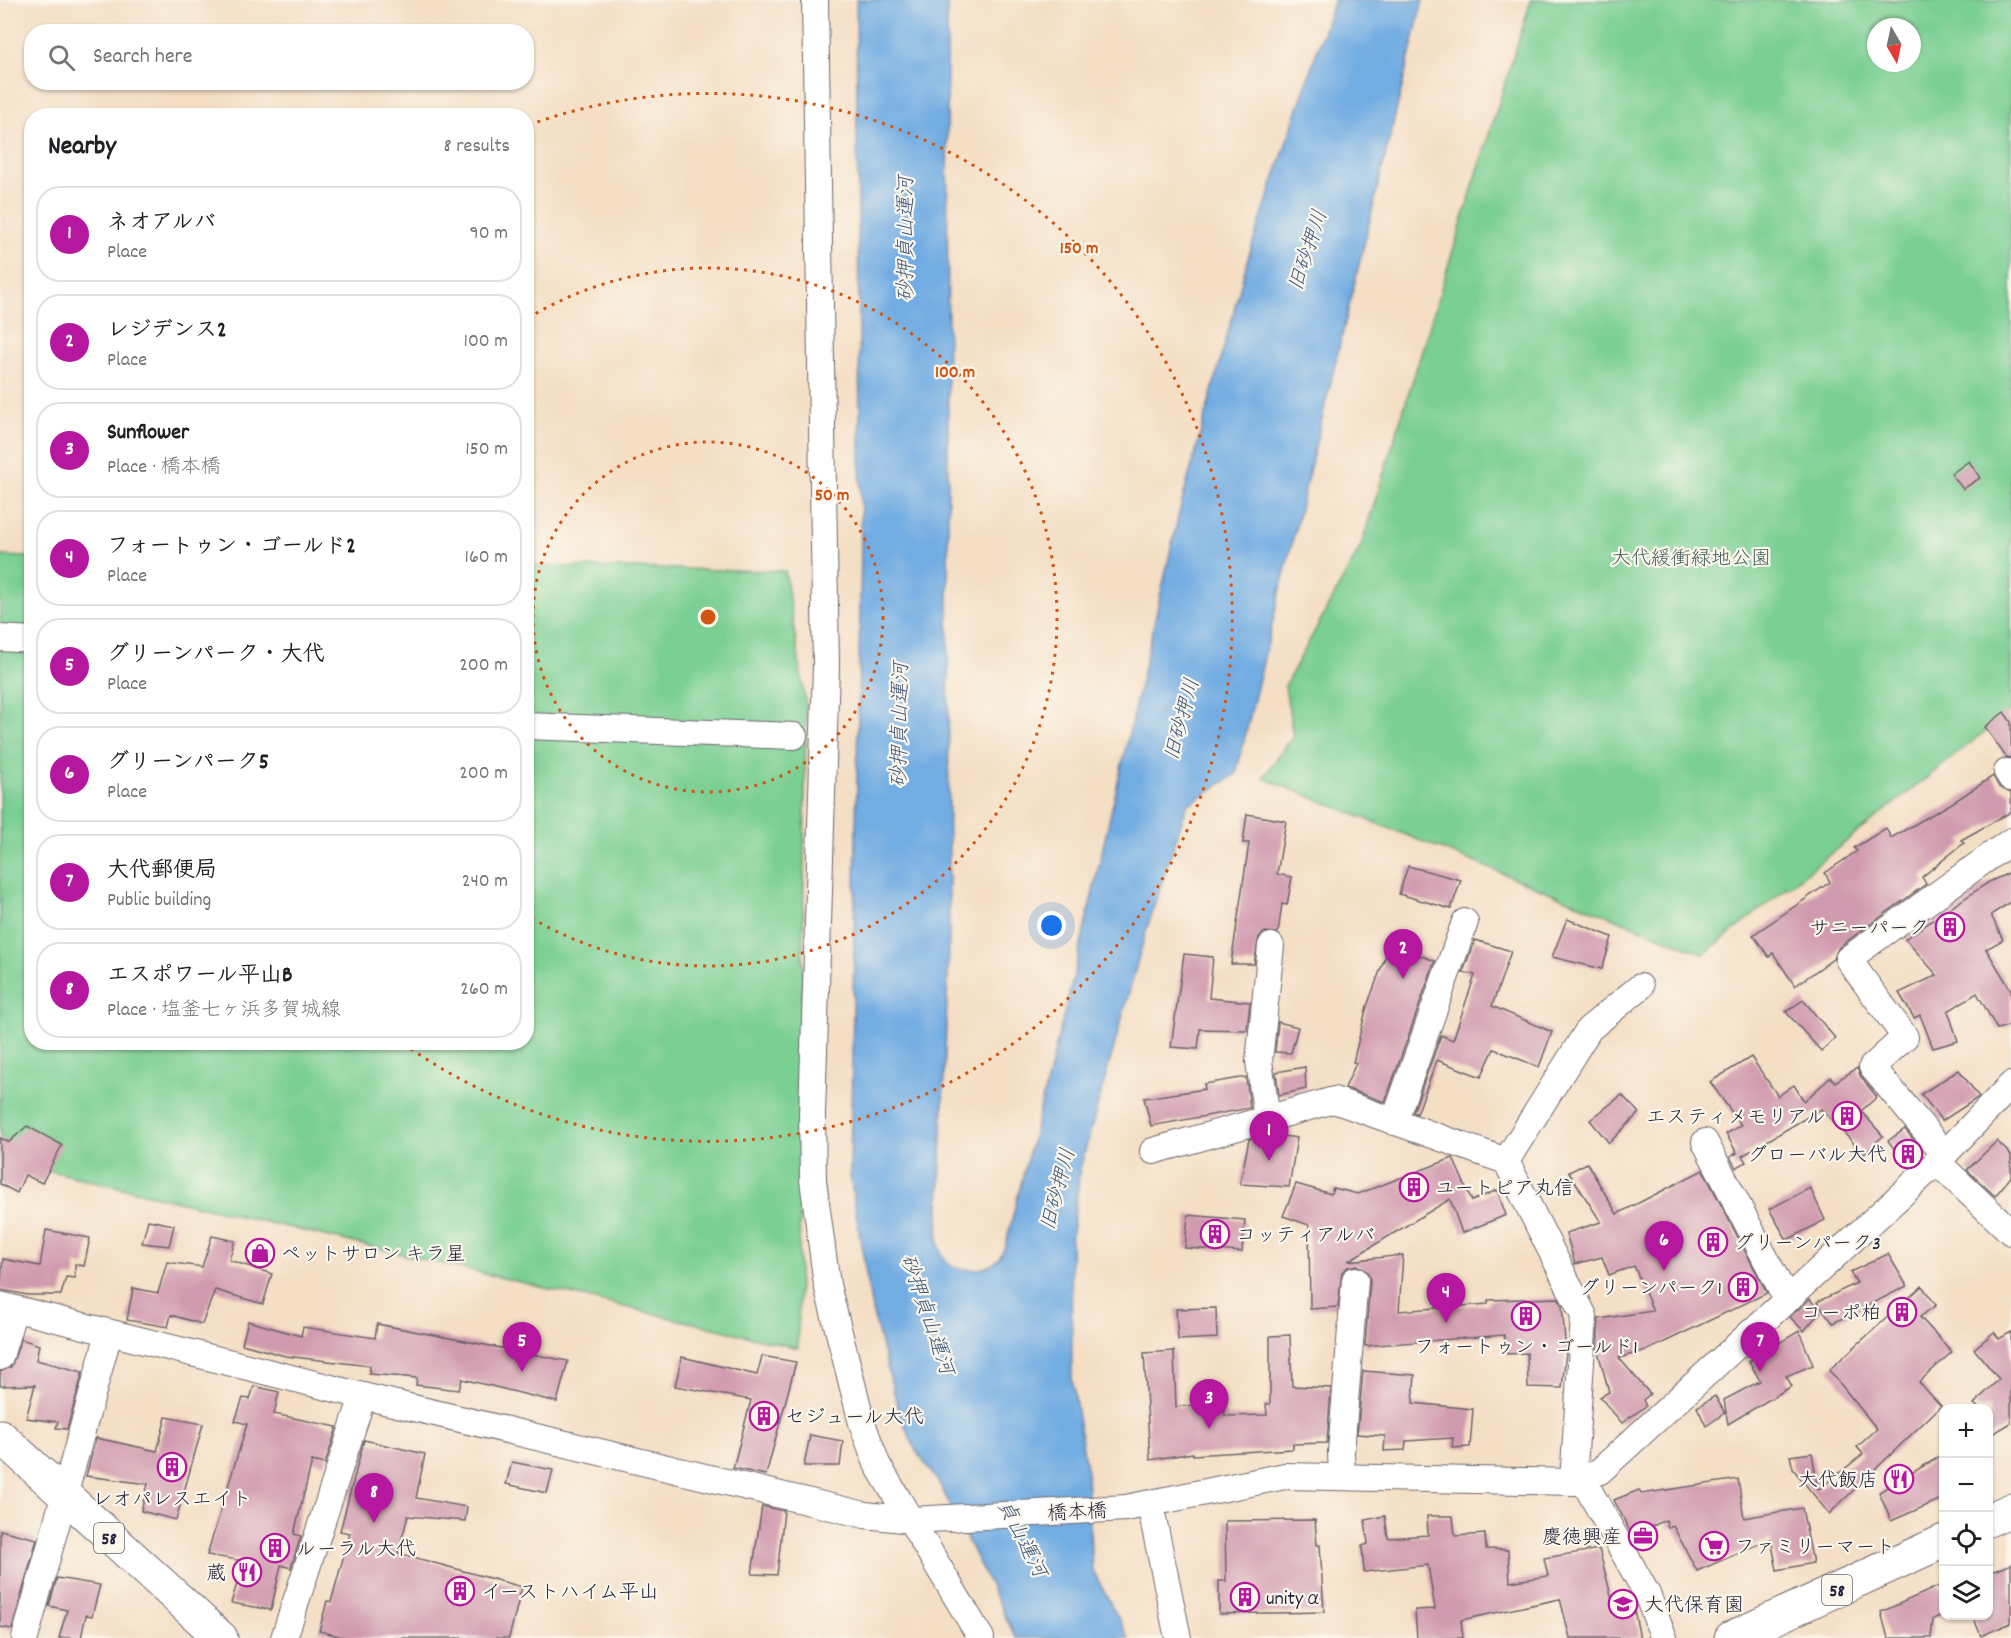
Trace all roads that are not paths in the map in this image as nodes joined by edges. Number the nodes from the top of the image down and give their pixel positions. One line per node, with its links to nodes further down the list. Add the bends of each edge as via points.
1 (815, 0): 31 (street, via 826,666 813,1180 826,1285 862,1423 877,1464)
2 (0, 638): 3 (street)
3 (24, 640)
4 (534, 726): 5 (street)
5 (794, 736)
6 (2011, 841): 15 (street, via 1848,959 1905,1037 1872,1067)
7 (1465, 922): 12 (street)
8 (1271, 946): 11 (street, via 1259,1061)
9 (1640, 987): 16 (street, via 1589,1029)
10 (2011, 1085): 15 (street)
11 (1267, 1119): 12 (street, via 1334,1100); 14 (street)
12 (1394, 1122): 16 (street)
13 (1705, 1142): 19 (street)
14 (1153, 1151)
15 (1941, 1158): 17 (street); 19 (street)
16 (1506, 1161): 26 (street, via 1584,1316)
17 (2011, 1232)
18 (1355, 1280): 25 (street)
19 (1787, 1300): 26 (street, via 1600,1472)
20 (7, 1307): 21 (street, 橋本橋); 22 (street)
21 (110, 1333): 23 (street, 橋本橋); 27 (street)
22 (0, 1357)
23 (363, 1396): 31 (street, 橋本橋, via 865,1515); 35 (street)
24 (0, 1436): 27 (main road, 58)
25 (1342, 1477): 26 (street, 橋本橋); 28 (street, 橋本橋, via 1285,1476)
26 (1578, 1480): 38 (street, via 1647,1594)
27 (64, 1497): 33 (street); 34 (main road, 58)
28 (1138, 1506): 31 (street, 橋本橋); 37 (street)
29 (2011, 1510): 30 (main road)
30 (1993, 1518)
31 (912, 1520): 36 (street)
32 (1939, 1543): 39 (main road, 58)
33 (25, 1638)
34 (221, 1638)
35 (284, 1638)
36 (981, 1638)
37 (1178, 1638)
38 (1664, 1638)
39 (1731, 1638)

